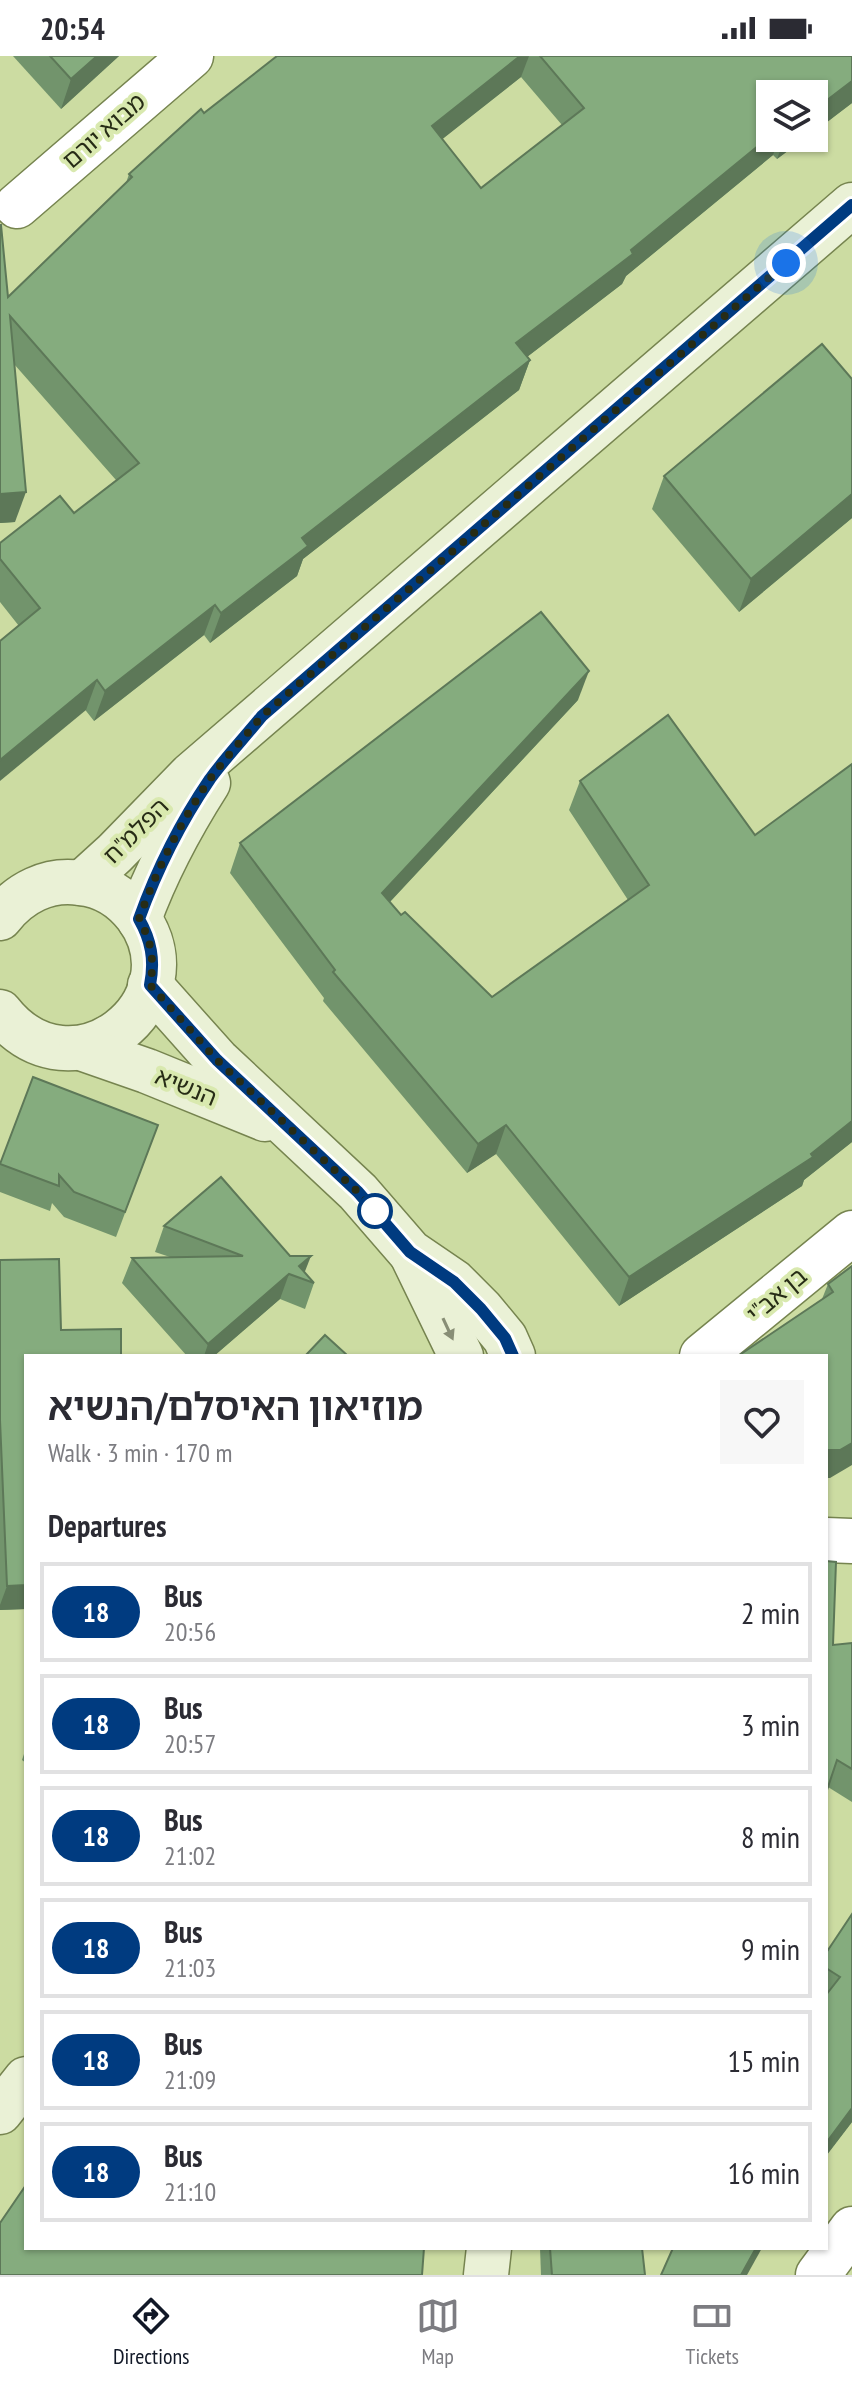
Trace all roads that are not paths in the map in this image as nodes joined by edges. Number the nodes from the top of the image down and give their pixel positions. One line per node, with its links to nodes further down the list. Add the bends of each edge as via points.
1 (191, 56): 3 (street, מבוא יורם)
2 (852, 205): 4 (street, הפלמ"ח)
3 (17, 206)
4 (262, 716): 5 (street, הפלמ"ח, via 191,775); 7 (street, הפלמ"ח, via 179,829)
5 (82, 883): 6 (street, via 41,886 17,899); 7 (street, via 108,891)
6 (0, 918)
7 (139, 919): 8 (street, via 150,943)
8 (150, 985): 10 (street, via 131,1022 109,1038); 11 (street, הנשיא)
9 (0, 1012): 10 (street, הנשיא, via 28,1038 53,1047)
10 (81, 1048): 11 (street, הנשיא)
11 (290, 1130): 13 (street, הנשיא, via 358,1192)
12 (852, 1233): 16 (street, בן אב"י)
13 (410, 1252): 14 (street, הנשיא, via 454,1282); 15 (street, הנשיא, one-way to 15)
14 (513, 1350)
15 (460, 1354)
16 (704, 1354)
17 (828, 1540): 18 (street)
18 (852, 1541)
19 (24, 2082): 20 (street)
20 (0, 2112)
21 (852, 2229): 24 (street)
22 (489, 2250): 23 (street)
23 (486, 2275)
24 (818, 2275)

